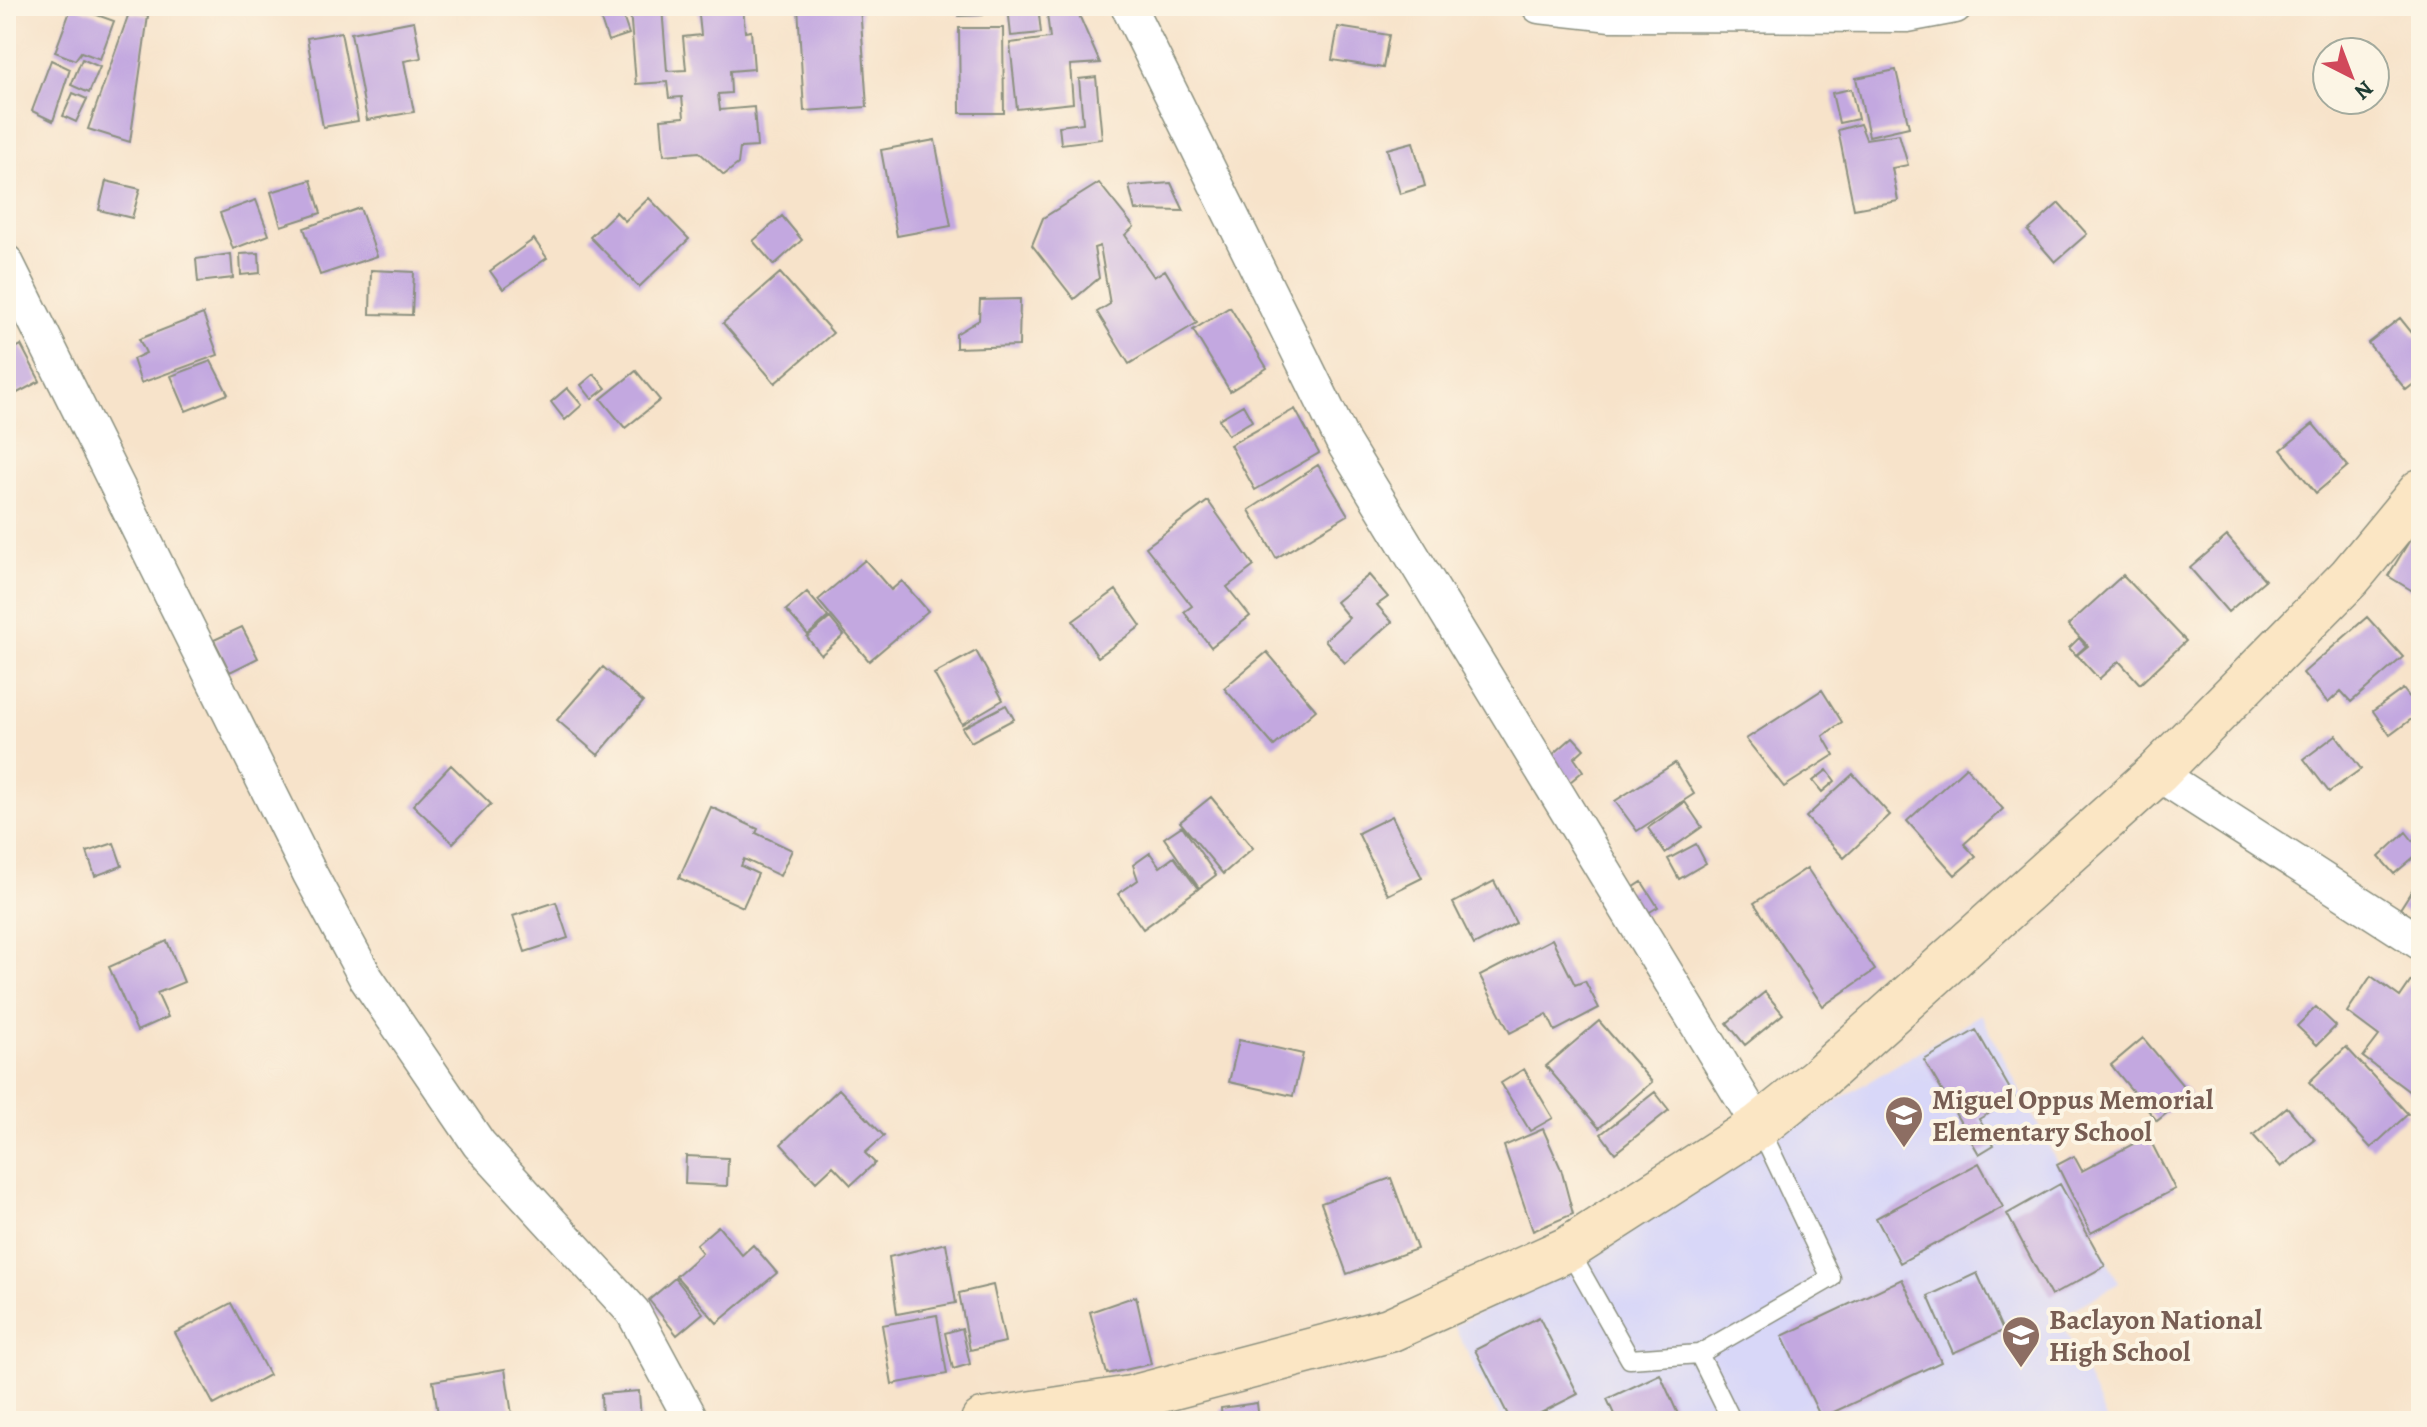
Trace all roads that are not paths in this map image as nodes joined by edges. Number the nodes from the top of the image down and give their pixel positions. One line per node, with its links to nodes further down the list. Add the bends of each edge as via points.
1 (1128, 6): 8 (street, via 1343,442)
2 (1539, 6): 3 (street, via 1611,14 1907,15)
3 (1955, 6)
4 (6, 262): 12 (street, via 366,978 479,1144 633,1312)
5 (2421, 491): 6 (main road, via 2350,577)
6 (2157, 773): 7 (street); 8 (main road)
7 (2421, 943)
8 (1759, 1126): 9 (main road); 10 (lane, via 1831,1278)
9 (1568, 1249): 10 (lane, via 1630,1359); 11 (main road, via 1389,1330)
10 (1699, 1354): 14 (lane)
11 (1135, 1410): 13 (main road)
12 (692, 1421)
13 (983, 1421)
14 (1732, 1421)

